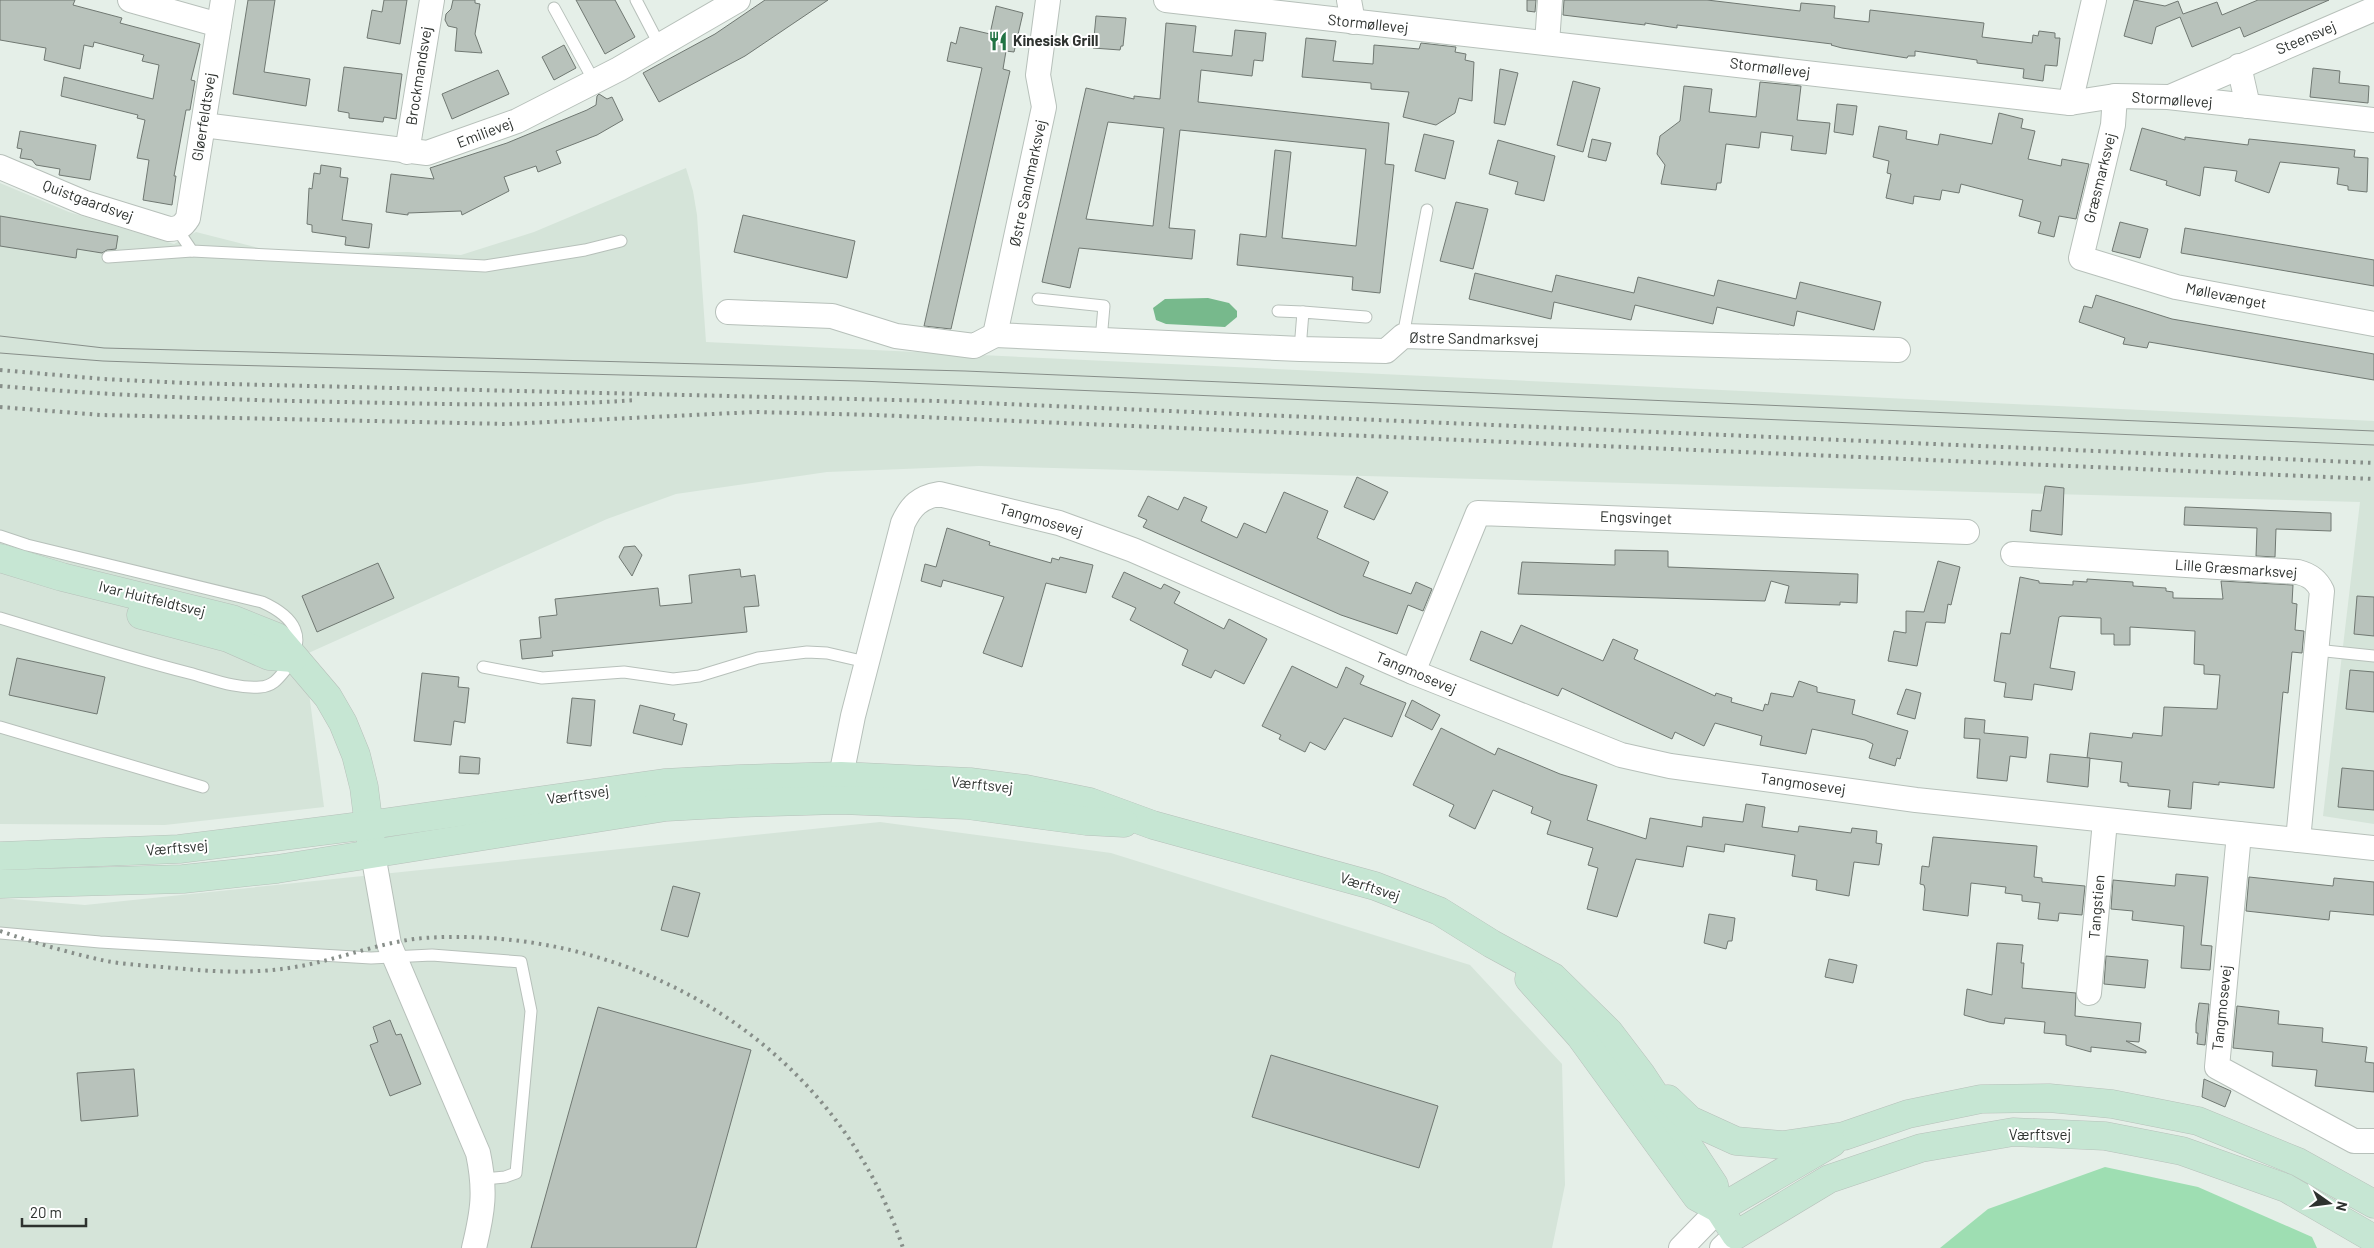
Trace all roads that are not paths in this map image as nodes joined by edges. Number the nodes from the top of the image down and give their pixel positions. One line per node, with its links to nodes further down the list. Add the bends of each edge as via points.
1 (130, 0): 13 (street)
2 (223, 0): 13 (street, Gløerfeldtsvej)
3 (432, 0): 24 (street, Brockmandsvej)
4 (636, 0): 15 (lane)
5 (738, 0): 15 (street, Emilievej)
6 (1048, 0): 38 (street, Østre Sandmarksvej, via 1038,75 1044,107)
7 (1166, 0): 12 (street, Stormøllevej)
8 (1550, 0): 14 (street)
9 (2094, 0): 20 (street)
10 (554, 8): 17 (lane)
11 (2374, 9): 16 (street, Steensvej)
12 (1351, 11): 14 (street, Stormøllevej)
13 (219, 25): 23 (street, Gløerfeldtsvej)
14 (1547, 43): 20 (street, Stormøllevej)
15 (660, 46): 17 (street, Emilievej)
16 (2239, 66): 19 (street, Steensvej); 21 (street)
17 (594, 81): 24 (street, Emilievej, via 517,121 448,148 427,154)
18 (2115, 96): 19 (street, Stormøllevej); 20 (street, Stormøllevej); 31 (street, Græsmarksvej, via 2113,125)
19 (2168, 97): 21 (street, Stormøllevej)
20 (2070, 103)
21 (2248, 106): 22 (street, Stormøllevej)
22 (2374, 120)
23 (203, 125): 24 (street, Emilievej); 27 (street, Gløerfeldtsvej, via 188,218)
24 (407, 152)
25 (0, 167): 27 (street, Quistgaardsvej, via 84,203)
26 (1427, 210): 39 (lane)
27 (177, 229): 29 (lane)
28 (621, 240): 29 (lane, via 585,250 485,266)
29 (192, 251): 30 (lane)
30 (108, 257)
31 (2081, 258): 37 (street, Møllevænget, via 2176,287)
32 (1038, 299): 40 (lane, via 1104,306)
33 (1278, 311): 35 (lane)
34 (728, 312): 38 (street, Østre Sandmarksvej, via 832,316 896,336 974,346)
35 (1303, 312): 36 (lane); 41 (lane)
36 (1366, 317)
37 (2374, 324)
38 (995, 335): 40 (street, Østre Sandmarksvej)
39 (1403, 336): 41 (street, Østre Sandmarksvej, via 1386,351); 42 (street, Østre Sandmarksvej)
40 (1101, 340): 41 (street, Østre Sandmarksvej)
41 (1300, 349)
42 (1898, 350)
43 (1967, 532): 54 (street, Engsvinget, via 1478,512)
44 (0, 536): 51 (lane, via 262,602 286,616 294,628 298,641)
45 (2013, 554): 49 (street, Lille Græsmarksvej, via 2305,574 2318,583 2322,591)
46 (0, 558): 51 (street, Ivar Huitfeldtsvej, via 256,627 277,637)
47 (0, 574): 51 (street, Ivar Huitfeldtsvej, via 26,584 228,638 269,656)
48 (0, 618): 51 (lane, via 245,688 273,685)
49 (2316, 650): 50 (lane); 61 (street, Lille Græsmarksvej)
50 (2374, 656)
51 (293, 658): 59 (street, Ivar Huitfeldtsvej, via 328,697 342,723 356,755)
52 (866, 662): 53 (lane, via 806,652 758,658 699,676 673,679 624,672 542,678); 54 (street, Tangmosevej, via 903,522 923,497 939,494 1059,523 1132,550); 57 (street, Tangmosevej)
53 (483, 667)
54 (1413, 672): 58 (street, Tangmosevej, via 1621,755 1670,766 1916,800)
55 (0, 727): 56 (lane)
56 (203, 787)
57 (840, 788): 59 (street, Værftsvej, via 664,783); 63 (street, Værftsvej, via 666,807); 67 (street, Værftsvej, via 1086,822 1153,825 1376,886 1439,912)
58 (2104, 821): 60 (street, Tangmosevej); 69 (street, Tangstien)
59 (369, 825): 63 (street, Ivar Huitfeldtsvej); 64 (street, Værftsvej, via 179,849)
60 (2239, 834): 61 (street, Tangmosevej); 72 (street, Tangmosevej, via 2217,1067 2354,1141)
61 (2298, 840): 62 (street, Tangmosevej)
62 (2374, 848)
63 (373, 854): 65 (street, Værftsvej, via 183,879); 68 (street, via 389,944)
64 (0, 856)
65 (0, 884)
66 (0, 932): 68 (lane, via 110,942)
67 (1492, 944): 70 (street, Værftsvej, via 1553,977 1608,1032); 75 (street, Værftsvej, via 1544,993 1580,1036 1697,1197)
68 (395, 957): 73 (street, via 478,1153); 73 (lane, via 432,955 520,962 531,1012 516,1173)
69 (2089, 993)
70 (1641, 1074): 71 (street, Værftsvej, via 1690,1120 1736,1142 1782,1145); 75 (street, Værftsvej, via 1714,1185)
71 (1844, 1136): 74 (street, Værftsvej, via 1908,1114 1981,1099 2049,1098 2112,1104 2198,1121 2298,1162); 75 (street, Værftsvej)
72 (2374, 1141)
73 (484, 1179): 78 (street, via 483,1210)
74 (2374, 1204)
75 (1719, 1209): 77 (street, Værftsvej); 79 (street)
76 (2374, 1239): 77 (street, Værftsvej, via 2286,1188 2182,1151 2105,1136 2013,1132 1921,1148 1829,1179)
77 (1729, 1241)
78 (474, 1248)
79 (1681, 1248)

